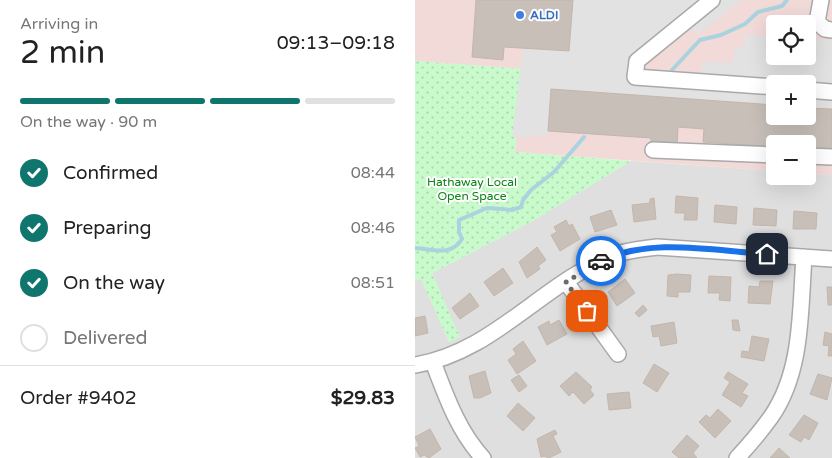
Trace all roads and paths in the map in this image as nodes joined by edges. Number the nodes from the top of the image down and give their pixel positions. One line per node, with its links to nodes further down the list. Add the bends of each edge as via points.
1 (712, 0): 4 (street, via 637,61 635,77)
2 (821, 0): 3 (street, via 817,22)
3 (832, 30)
4 (766, 86)
5 (816, 91): 6 (street)
6 (832, 92)
7 (653, 150): 8 (street)
8 (766, 155)
9 (816, 156): 10 (street)
10 (832, 157)
11 (804, 257): 12 (street); 13 (street, via 657,247 634,249 613,255); 18 (street, via 798,336 789,379 772,416)
12 (832, 259)
13 (566, 282): 14 (street); 15 (street, via 475,343)
14 (618, 354)
15 (433, 362): 16 (street); 17 (street, via 452,410)
16 (415, 365)
17 (483, 458)
18 (737, 458)

